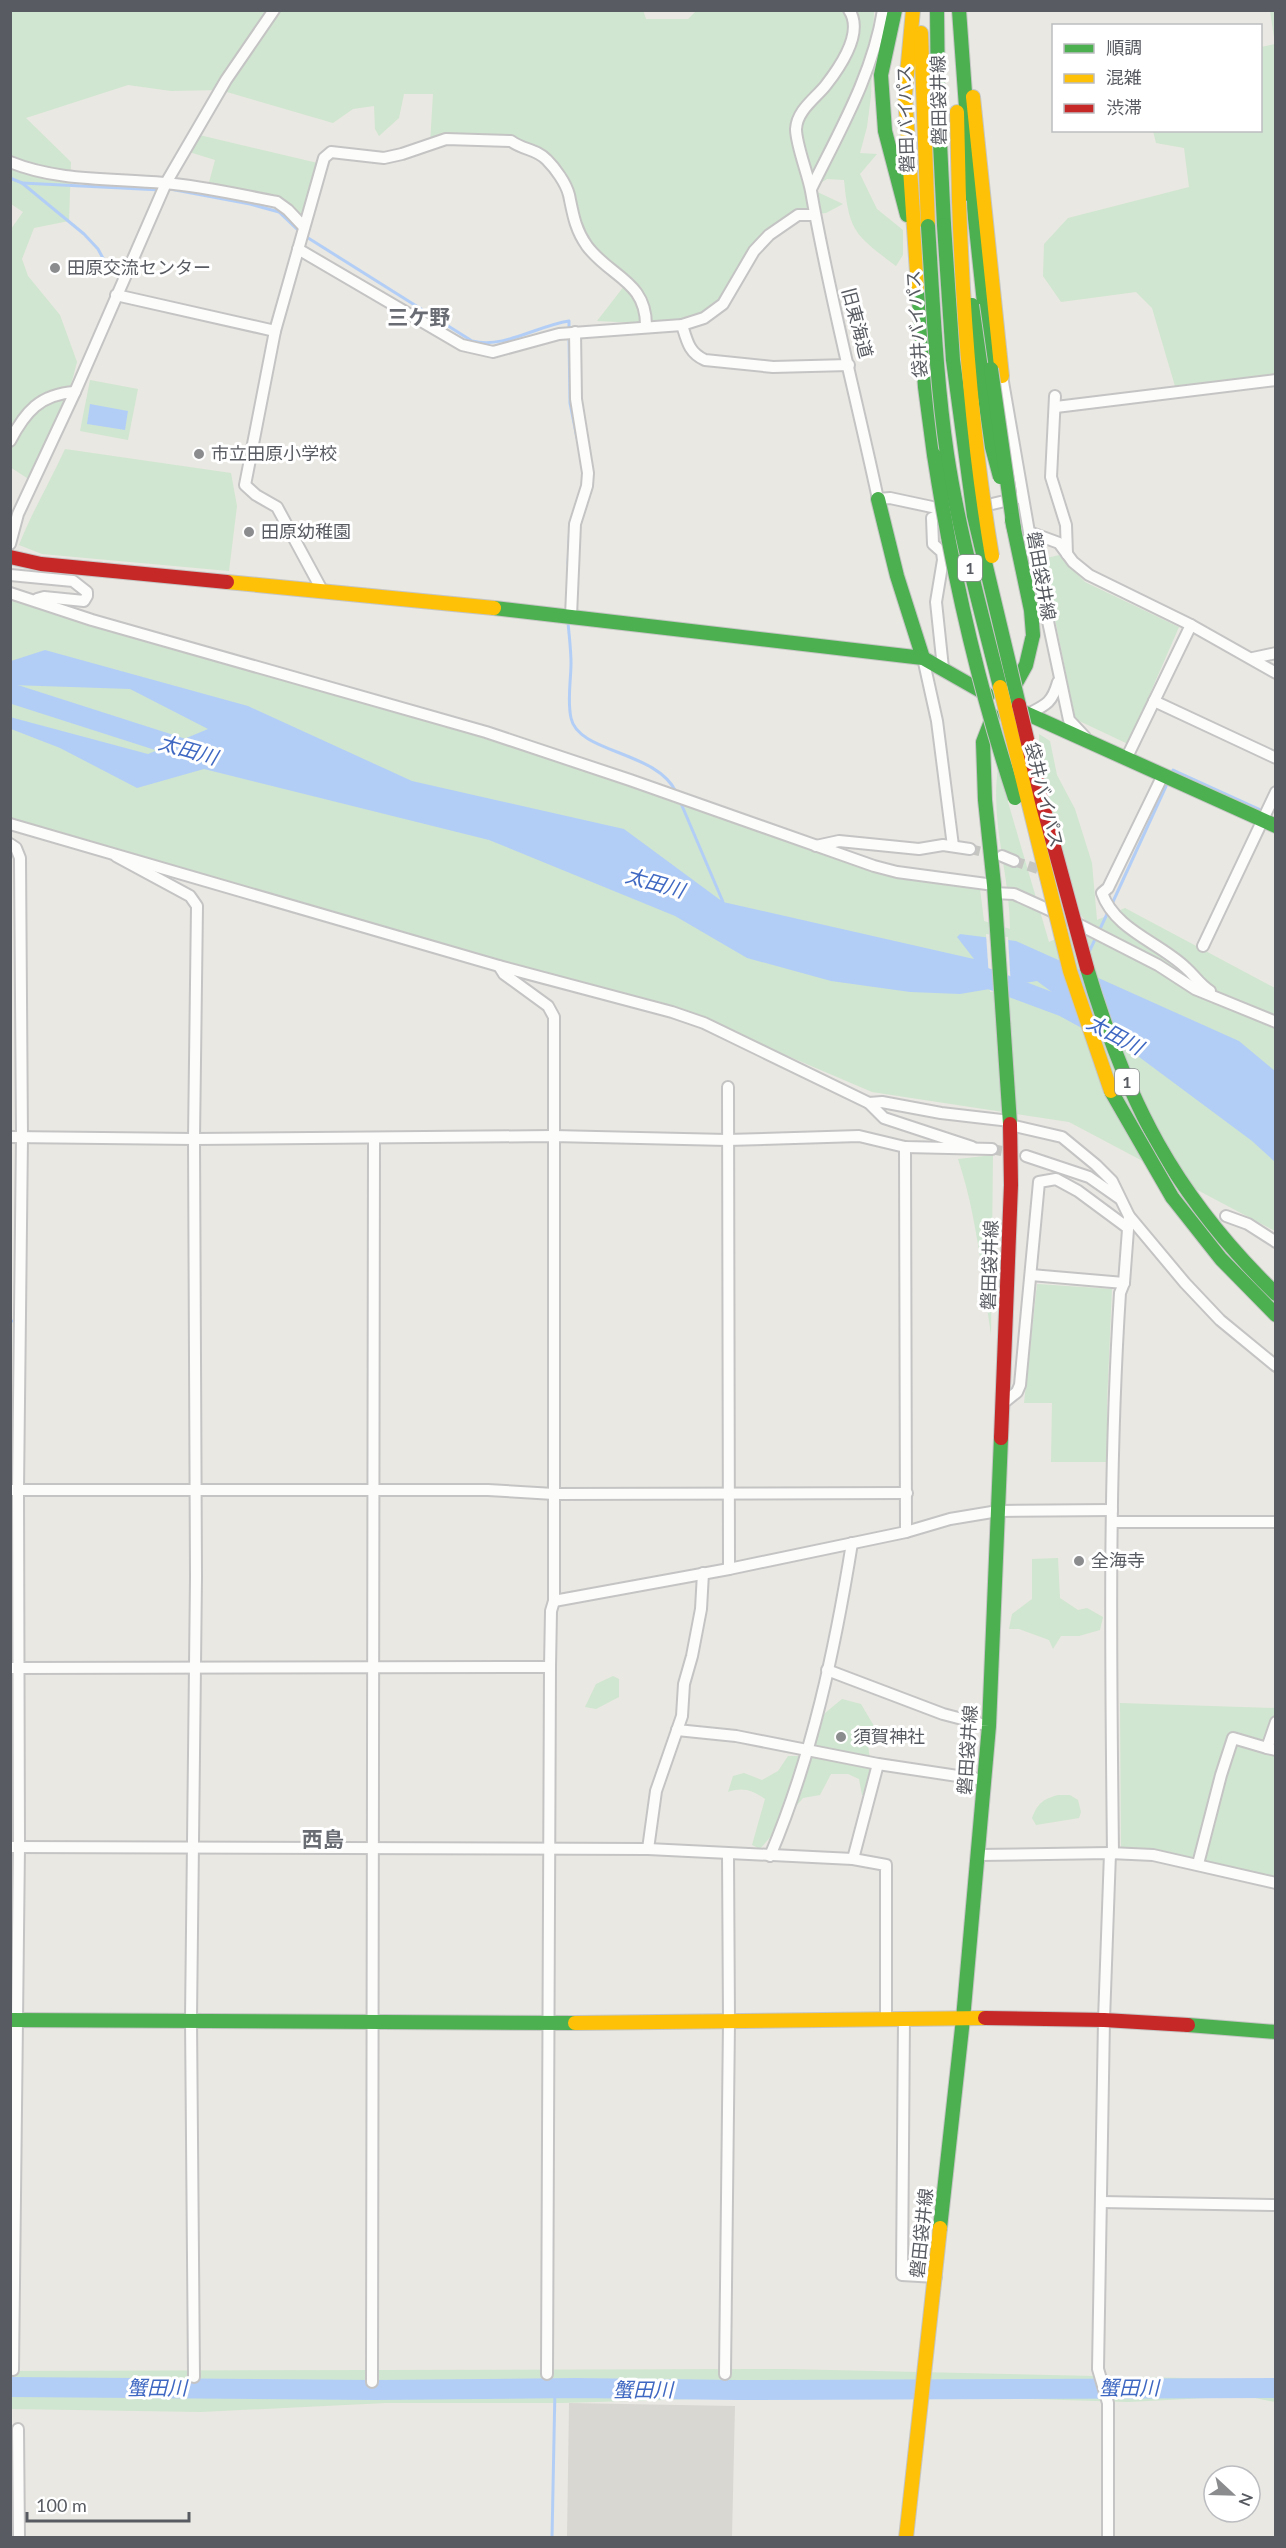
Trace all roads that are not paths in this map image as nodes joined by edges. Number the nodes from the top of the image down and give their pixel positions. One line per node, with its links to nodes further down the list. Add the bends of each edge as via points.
1 (274, 10): 12 (street, via 226,80)
2 (849, 10): 13 (street, 旧東海道, via 854,24 848,48 826,85 800,115 796,129)
3 (883, 10): 13 (street, via 878,42 863,80)
4 (895, 10): 20 (main road, via 881,75 885,130)
5 (914, 10): 20 (main road, 1, via 904,95)
6 (920, 10): 17 (main road, 磐田バイパス / 1)
7 (937, 10): 16 (main road, 磐田バイパス / 1)
8 (954, 10): 14 (main road, 磐田袋井線)
9 (959, 10): 27 (main road, via 978,264)
10 (967, 10): 27 (main road)
11 (10, 162): 12 (street, via 31,171 62,176)
12 (166, 183): 18 (street, via 277,202); 21 (street)
13 (811, 189): 15 (street, 旧東海道)
14 (959, 201): 35 (main road, 磐田袋井線, bridge, via 992,447); 56 (main road, bridge, via 961,296 983,508 1023,684)
15 (814, 215): 22 (street, via 798,215 769,235 754,251 721,307); 26 (street, 旧東海道)
16 (944, 225): 56 (main road, 袋井バイパス / 1, bridge, via 952,360 963,451 974,516)
17 (928, 226): 73 (main road, 袋井バイパス / 1, bridge, via 937,363 959,520)
18 (304, 227): 19 (street); 23 (street, via 324,158 331,152 384,158 446,138 511,141 539,152 558,174 585,244 595,257 628,281 644,302)
19 (298, 249): 24 (street); 25 (street, via 478,351 493,352)
20 (916, 250): 29 (main road, 1)
21 (116, 295): 24 (street); 30 (street)
22 (682, 325): 23 (street); 26 (street, via 690,350 705,360 773,367)
23 (646, 327): 25 (street)
24 (275, 331): 41 (street, via 245,485 277,507)
25 (575, 332): 44 (street, via 576,399 588,473 575,524)
26 (849, 365): 33 (street, 旧東海道)
27 (997, 373): 29 (street); 32 (street); 35 (main road, bridge)
28 (1275, 380): 38 (street, via 1055,402 1051,477 1066,525)
29 (925, 387): 73 (main road, 1, bridge, via 944,523 966,628 1007,774)
30 (75, 392): 31 (street, via 64,392 40,402 25,414); 37 (street, via 18,514)
31 (10, 441)
32 (1022, 497): 34 (street); 36 (street)
33 (879, 499): 34 (street); 49 (main road, 旧東海道, via 897,576)
34 (947, 510): 51 (street, via 932,518 933,544 942,552 943,560 936,602)
35 (1014, 529): 47 (main road, 磐田袋井線, bridge, via 1031,610)
36 (1029, 532): 38 (street, via 1059,543); 46 (street)
37 (10, 544)
38 (1067, 554): 45 (street, via 1089,575)
39 (11, 566): 41 (main road, via 41,564); 43 (street, via 74,581 87,592 84,601 44,597)
40 (10, 586): 43 (street)
41 (323, 592): 44 (main road)
42 (10, 593): 43 (street)
43 (34, 600): 66 (street, via 486,732)
44 (571, 616): 49 (main road)
45 (1191, 625): 50 (street); 54 (street)
46 (1049, 630): 47 (street); 53 (street)
47 (1031, 652): 55 (main road, 磐田袋井線, via 1022,677)
48 (1275, 653): 50 (street)
49 (923, 658): 51 (main road); 67 (street, via 937,721)
50 (1253, 658): 52 (street)
51 (943, 668): 55 (main road)
52 (1275, 673)
53 (1059, 679): 56 (street, via 1054,697); 57 (street, via 1069,720)
54 (1154, 701): 58 (street); 59 (street)
55 (1001, 702): 56 (main road); 72 (main road, 磐田袋井線, via 983,742)
56 (1025, 716): 57 (main road); 97 (main road, 袋井バイパス / 1, bridge, via 1043,806 1087,968 1131,1093 1154,1138 1213,1229)
57 (1090, 742): 59 (main road)
58 (1275, 758)
59 (1126, 759): 60 (main road)
60 (1163, 775): 62 (main road); 76 (street, via 1108,888 1102,893 1119,919 1186,967 1204,988)
61 (1275, 792): 62 (street)
62 (1262, 820): 64 (main road); 74 (street)
63 (10, 824): 69 (street)
64 (1275, 826)
65 (10, 844): 83 (street, via 20,858)
66 (816, 846): 67 (street, via 839,841 919,849); 72 (street, via 897,872)
67 (953, 846): 68 (street)
68 (970, 849)
69 (116, 856): 75 (street); 85 (street, via 190,896 197,906)
70 (1002, 856): 71 (street)
71 (1014, 861)
72 (994, 893): 76 (street, via 1014,894 1158,965 1194,989); 80 (main road, 磐田袋井線)
73 (1053, 904): 98 (main road, 袋井バイパス / 1, bridge, via 1070,971 1114,1098 1140,1146 1203,1240)
74 (1203, 946)
75 (499, 966): 79 (street, via 704,1023); 81 (street, via 504,974 548,1006 554,1017)
76 (1226, 1001): 77 (street)
77 (1275, 1022)
78 (728, 1087): 86 (street)
79 (869, 1103): 80 (street); 88 (street, via 884,1118)
80 (1009, 1120): 91 (street, via 1062,1137 1112,1181); 100 (main road, 磐田袋井線, via 1011,1185)
81 (554, 1136): 84 (street); 86 (street); 105 (street)
82 (10, 1137): 83 (street)
83 (22, 1137): 85 (street); 101 (street)
84 (374, 1137): 85 (street); 103 (street)
85 (194, 1139): 102 (street)
86 (727, 1140): 87 (street, via 859,1136); 106 (street)
87 (905, 1147): 88 (street); 104 (street)
88 (972, 1147): 89 (street)
89 (992, 1149)
90 (1026, 1156): 91 (street, via 1089,1177)
91 (1119, 1198): 93 (street)
92 (1226, 1216): 94 (street, via 1248,1224)
93 (1128, 1222): 95 (street, via 1056,1179 1039,1182); 96 (street); 99 (street, via 1220,1320)
94 (1275, 1242)
95 (1031, 1275): 96 (street); 100 (street, via 1020,1385)
96 (1124, 1284): 108 (street, via 1115,1362)
97 (1275, 1294)
98 (1275, 1315)
99 (1275, 1366)
100 (1002, 1404): 107 (main road, 磐田袋井線)
101 (14, 1490): 102 (street); 118 (street)
102 (195, 1490): 103 (street); 115 (street)
103 (372, 1492): 105 (street, via 488,1490); 116 (street)
104 (907, 1493): 106 (street); 110 (street)
105 (554, 1494): 106 (street); 114 (street)
106 (728, 1494): 112 (street)
107 (998, 1511): 108 (street); 110 (street); 121 (main road, 磐田袋井線)
108 (1112, 1516): 109 (street); 132 (street)
109 (1275, 1522)
110 (906, 1532): 111 (street)
111 (852, 1543): 112 (street); 119 (street)
112 (729, 1569): 113 (street)
113 (703, 1573): 114 (street); 122 (street)
114 (554, 1601): 117 (street, via 550,1611)
115 (194, 1666): 116 (street); 118 (street); 128 (street)
116 (374, 1666): 117 (street); 129 (street)
117 (550, 1667): 130 (street)
118 (14, 1668): 127 (street)
119 (827, 1670): 121 (street, via 943,1714); 124 (street)
120 (1275, 1722): 123 (street)
121 (989, 1726): 126 (main road, 磐田袋井線)
122 (677, 1730): 124 (street, via 736,1736); 131 (street, via 656,1791)
123 (1271, 1749): 137 (street, via 1233,1738)
124 (808, 1751): 125 (street); 135 (street)
125 (878, 1764): 126 (street); 136 (street)
126 (984, 1780): 134 (main road, 磐田袋井線)
127 (15, 1847): 128 (street); 143 (street)
128 (192, 1847): 129 (street); 139 (street)
129 (374, 1849): 130 (street); 147 (street)
130 (550, 1849): 131 (street); 145 (street)
131 (648, 1849): 133 (street)
132 (1112, 1853): 134 (street); 137 (street); 144 (street)
133 (728, 1854): 135 (street); 146 (street)
134 (978, 1855): 142 (main road, 磐田袋井線)
135 (770, 1856): 136 (street)
136 (853, 1860): 140 (street, via 886,1865)
137 (1198, 1864): 138 (street)
138 (1275, 1880)
139 (191, 2019): 143 (main road); 147 (main road); 155 (street)
140 (886, 2019): 141 (main road); 146 (main road)
141 (904, 2019): 142 (main road); 151 (street, via 902,2275)
142 (963, 2019): 144 (main road); 151 (main road, 磐田袋井線)
143 (14, 2020): 152 (street)
144 (1104, 2020): 148 (main road); 149 (street)
145 (549, 2022): 146 (main road); 147 (main road); 153 (street)
146 (729, 2022): 154 (street)
147 (373, 2023): 156 (street)
148 (1275, 2032)
149 (1101, 2202): 150 (street); 160 (street, via 1098,2369 1108,2403)
150 (1275, 2205)
151 (936, 2277): 159 (main road, 磐田袋井線)
152 (13, 2370)
153 (547, 2374)
154 (725, 2374)
155 (194, 2377)
156 (372, 2382)
157 (18, 2428): 158 (street)
158 (19, 2538)
159 (906, 2538)
160 (1108, 2538)

